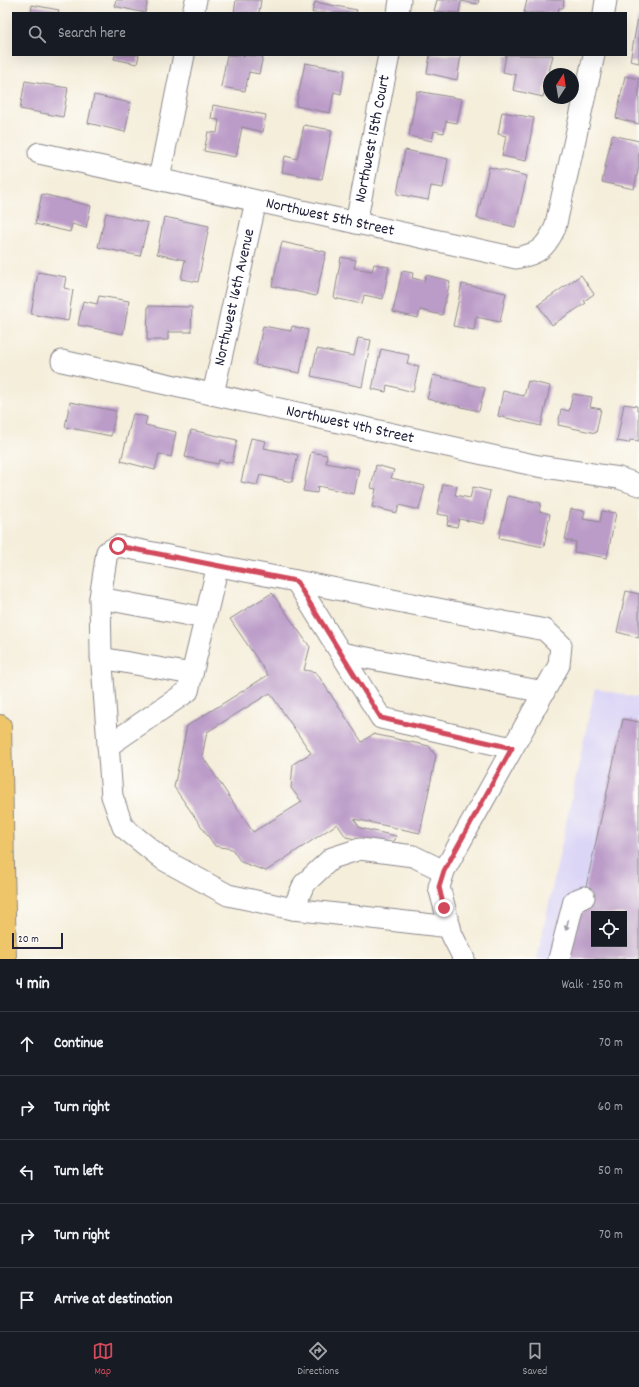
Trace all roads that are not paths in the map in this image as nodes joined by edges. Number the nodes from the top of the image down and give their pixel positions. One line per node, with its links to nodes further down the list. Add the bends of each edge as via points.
1 (196, 0): 4 (street)
2 (400, 0): 5 (street)
3 (606, 0): 6 (street)
4 (193, 12)
5 (398, 12)
6 (604, 12)
7 (184, 56): 11 (street)
8 (389, 56): 13 (street, Northwest 15th Court)
9 (594, 56): 13 (street, Northwest 5th Street, via 555,228 548,243 534,255 516,258)
10 (39, 153): 11 (street, Northwest 5th Street)
11 (159, 179): 12 (street, Northwest 5th Street)
12 (256, 201): 13 (street, Northwest 5th Street); 15 (street, Northwest 16th Avenue)
13 (356, 223)
14 (62, 361): 15 (street, Northwest 4th Street)
15 (213, 394): 16 (street, Northwest 4th Street, via 538,466 619,478)
16 (639, 485)
17 (218, 566): 18 (street); 19 (street, via 118,546 107,552); 20 (street)
18 (296, 581): 21 (street); 24 (street, via 545,630 560,645 559,665)
19 (100, 598): 20 (street); 22 (street)
20 (205, 618): 23 (street)
21 (341, 653): 24 (street); 27 (street, via 381,718)
22 (101, 658): 23 (street); 26 (street)
23 (192, 674): 26 (street, via 188,691)
24 (544, 692): 27 (street)
25 (0, 726): 32 (highway)
26 (108, 746): 30 (street, via 112,796 123,827 164,860 228,895)
27 (512, 748): 28 (street)
28 (444, 871): 30 (street, via 413,856 360,848 332,858 304,884); 31 (street, via 439,887)
29 (584, 897): 34 (street, one-way to 34, via 574,901)
30 (293, 909): 31 (street)
31 (450, 927): 33 (street)
32 (5, 959)
33 (464, 959)
34 (559, 959)

